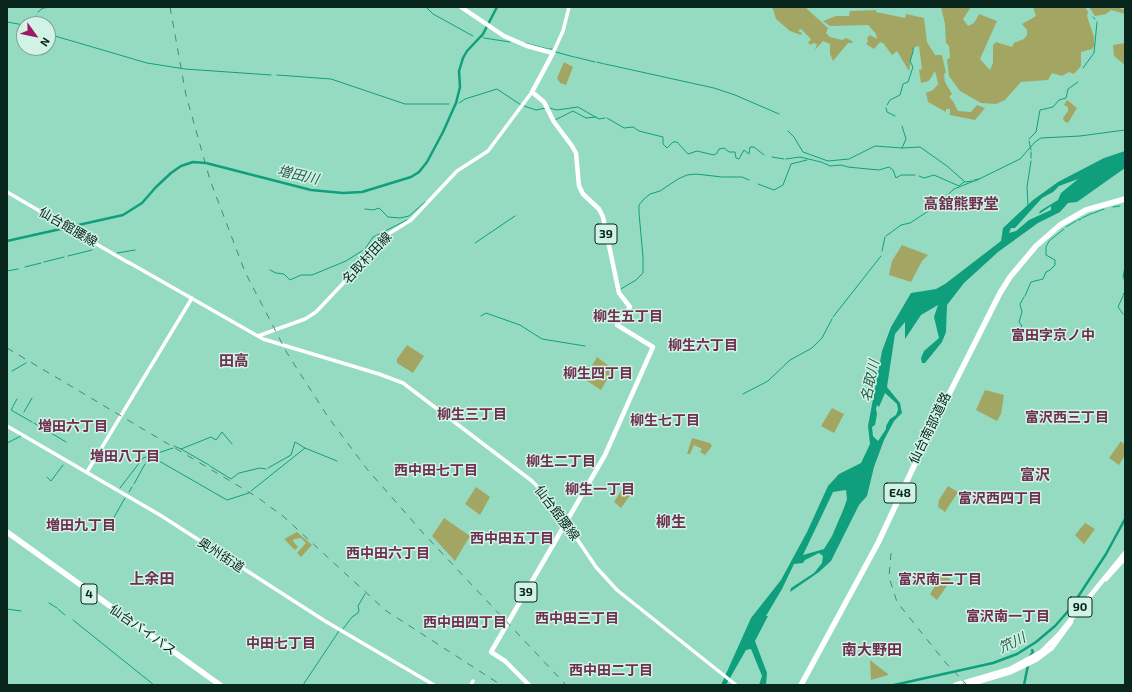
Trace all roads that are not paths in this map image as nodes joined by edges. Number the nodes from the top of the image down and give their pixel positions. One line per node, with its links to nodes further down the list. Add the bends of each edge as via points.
1 (461, 7): 3 (main road, via 512,40)
2 (569, 7): 3 (main road, via 563,31)
3 (553, 53): 4 (main road)
4 (532, 92): 8 (main road, 名取村田線, via 488,151 458,171 413,218 385,236 313,314); 14 (main road, 39, via 548,108 554,122 574,150 580,188 603,217 619,293 630,307 618,325 653,347 608,447)
5 (7, 192): 7 (main road, 仙台館腰線)
6 (1125, 199): 27 (highway, 仙台南部道路 / E48, via 1082,212 1050,232 1016,268 996,300)
7 (191, 299): 9 (main road, 仙台館腰線); 13 (main road)
8 (265, 334): 9 (main road, 名取村田線); 10 (main road)
9 (256, 337): 10 (main road, 仙台館腰線); 11 (main road, 仙台館腰線, via 272,345 391,380)
10 (263, 339): 11 (main road, 仙台館腰線, via 394,379)
11 (417, 394): 14 (main road, 仙台館腰線, via 528,478 552,502)
12 (7, 426): 13 (main road, 奥州街道)
13 (87, 472): 23 (main road, 奥州街道, via 160,515 331,625)
14 (566, 522): 18 (main road, 仙台館腰線, via 596,565 632,601); 24 (main road, 39, via 492,652)
15 (7, 534): 21 (highway, 仙台バイパス / 4); 22 (highway, 仙台バイパス / 4)
16 (1125, 553): 19 (main road, 90, via 1055,639)
17 (1125, 558): 19 (main road, 90, via 1052,648)
18 (683, 642): 25 (main road, 仙台館腰線); 26 (main road, 仙台館腰線)
19 (1029, 662): 20 (main road, 90)
20 (965, 683): 28 (main road, 90)
21 (216, 685)
22 (220, 685)
23 (434, 685)
24 (528, 685)
25 (736, 685)
26 (740, 685)
27 (801, 685)
28 (955, 685)

